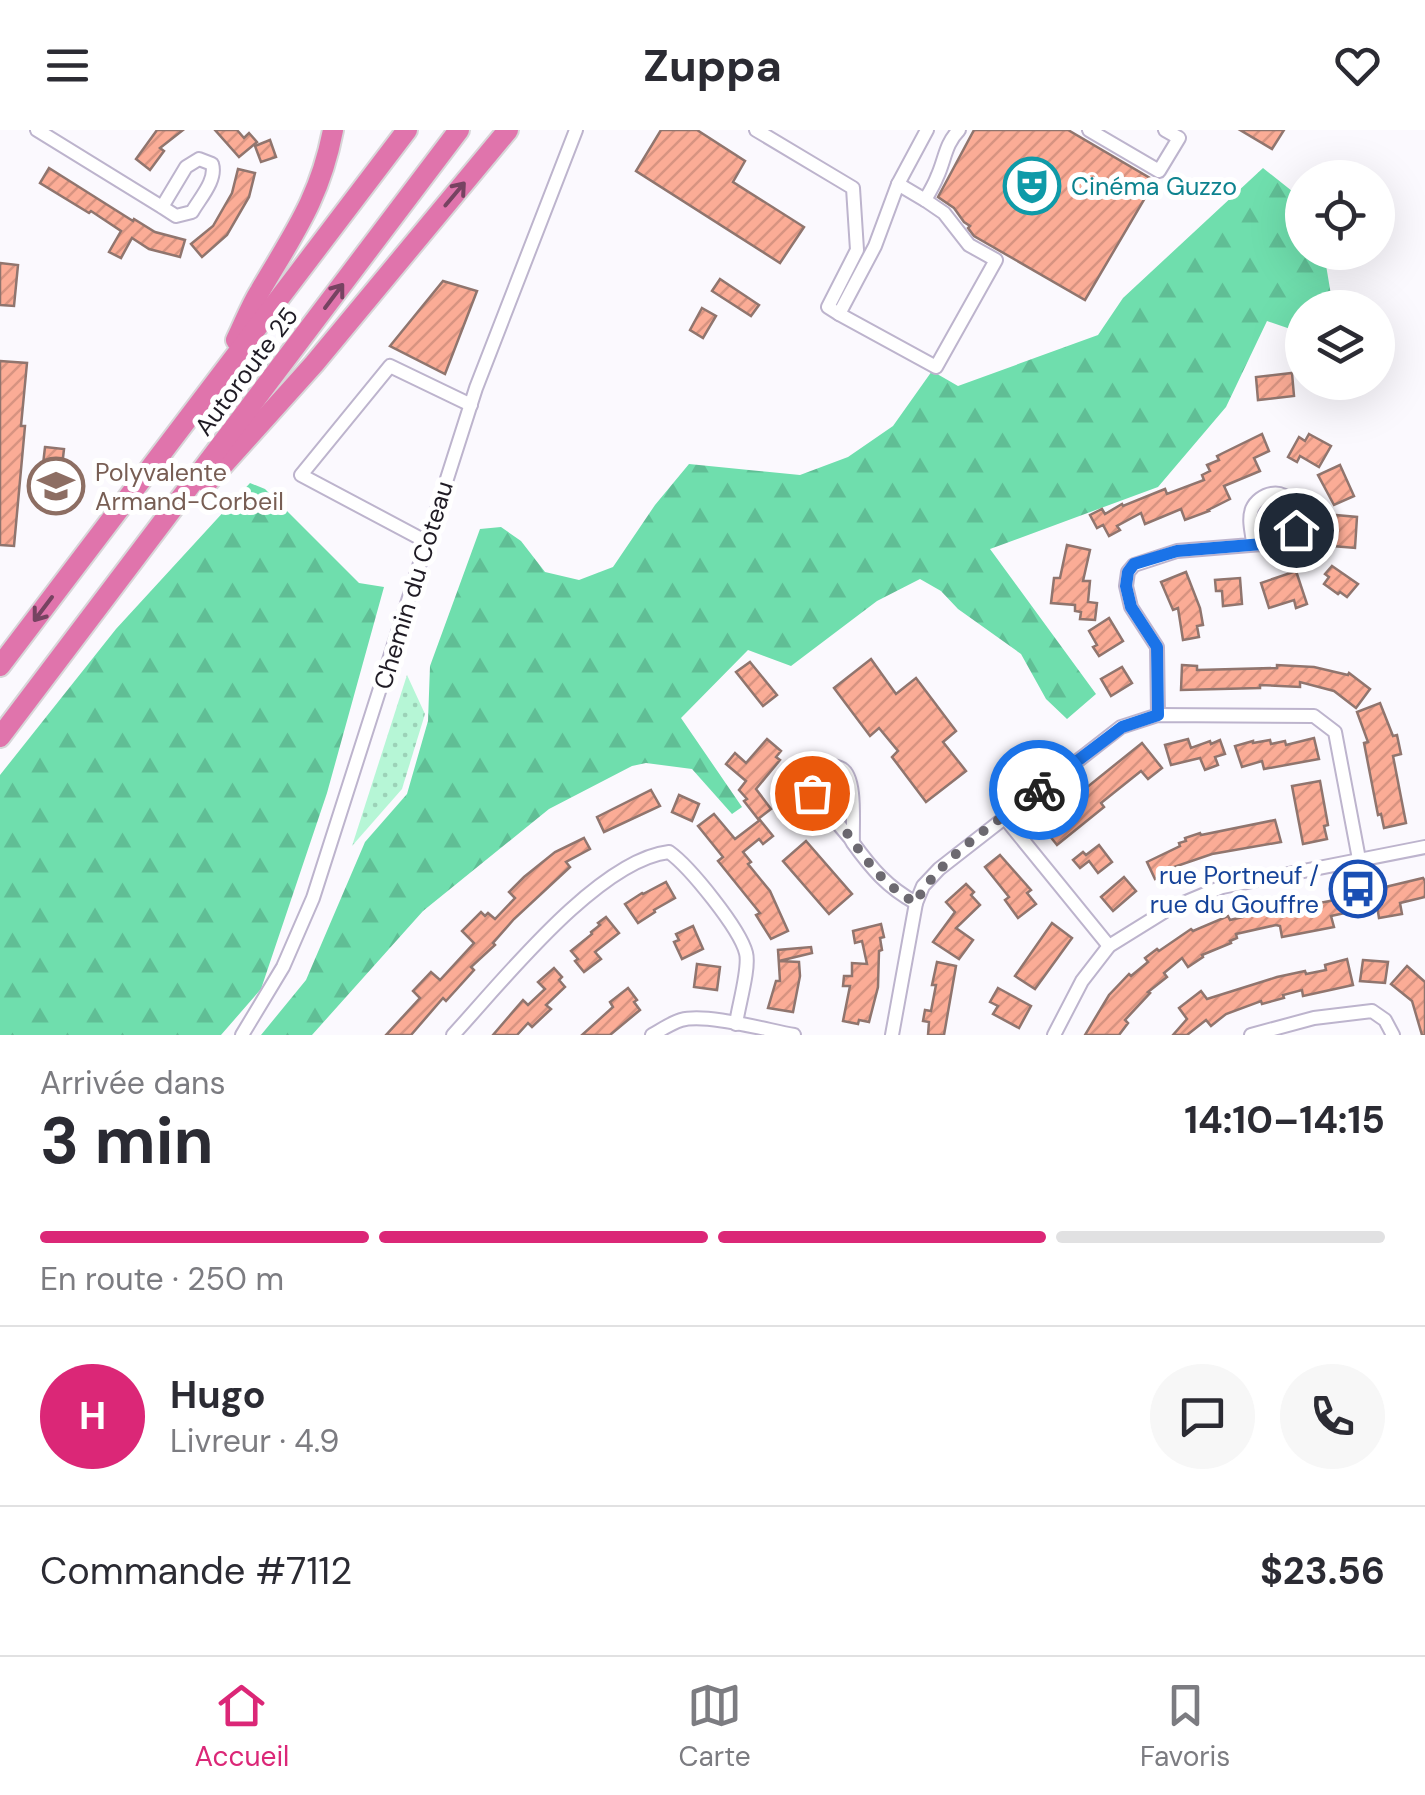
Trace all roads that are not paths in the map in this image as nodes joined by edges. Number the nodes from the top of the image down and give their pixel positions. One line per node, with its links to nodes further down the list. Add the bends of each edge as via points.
1 (333, 130): 17 (highway, via 313,200)
2 (406, 130): 17 (highway, Autoroute 25)
3 (459, 130): 21 (highway, Autoroute 25, one-way to 3)
4 (508, 130): 21 (highway, one-way to 4, via 314,364)
5 (576, 130): 18 (street, Chemin du Coteau)
6 (756, 130): 12 (street)
7 (928, 130): 13 (street)
8 (959, 130): 14 (street)
9 (1089, 130): 10 (street, via 1159,171 1178,138)
10 (1165, 130)
11 (41, 131): 15 (street)
12 (781, 136): 16 (street, via 853,188 857,250 828,307)
13 (898, 184): 14 (street); 16 (street)
14 (925, 200): 16 (street, via 969,244 996,260 936,367)
15 (162, 207): 15 (street, via 176,216 192,212 213,177 212,164 190,162)
16 (838, 314)
17 (216, 380): 22 (highway, Autoroute 25, one-way to 22)
18 (470, 405): 19 (street, Chemin du Coteau); 19 (street, via 390,366 301,476)
19 (426, 542): 32 (street, Chemin du Coteau, via 313,898 283,967)
20 (1253, 543): 20 (street, via 1291,538 1296,530 1289,500 1272,493 1256,502); 23 (street, via 1177,551 1128,572 1131,607 1157,647)
21 (106, 597): 24 (highway, Autoroute 25)
22 (0, 666)
23 (1158, 715): 25 (street, via 1122,727); 28 (street, via 1314,716 1335,732)
24 (0, 736)
25 (1004, 817): 29 (street, via 939,869); 30 (street)
26 (852, 843): 26 (street, via 851,783 838,766 825,766 812,793); 29 (street, via 879,878)
27 (1425, 847): 28 (street)
28 (1359, 859): 30 (street, via 1222,887 1167,910)
29 (916, 903): 36 (street)
30 (1109, 946): 37 (street)
31 (736, 1024): 33 (street, via 746,954 692,873 669,852 596,888); 34 (street, via 694,1018); 35 (street)
32 (242, 1035)
33 (452, 1035)
34 (652, 1035)
35 (794, 1035)
36 (892, 1035)
37 (1054, 1035)
38 (1251, 1035): 39 (street, via 1372,1011)
39 (1393, 1035)

